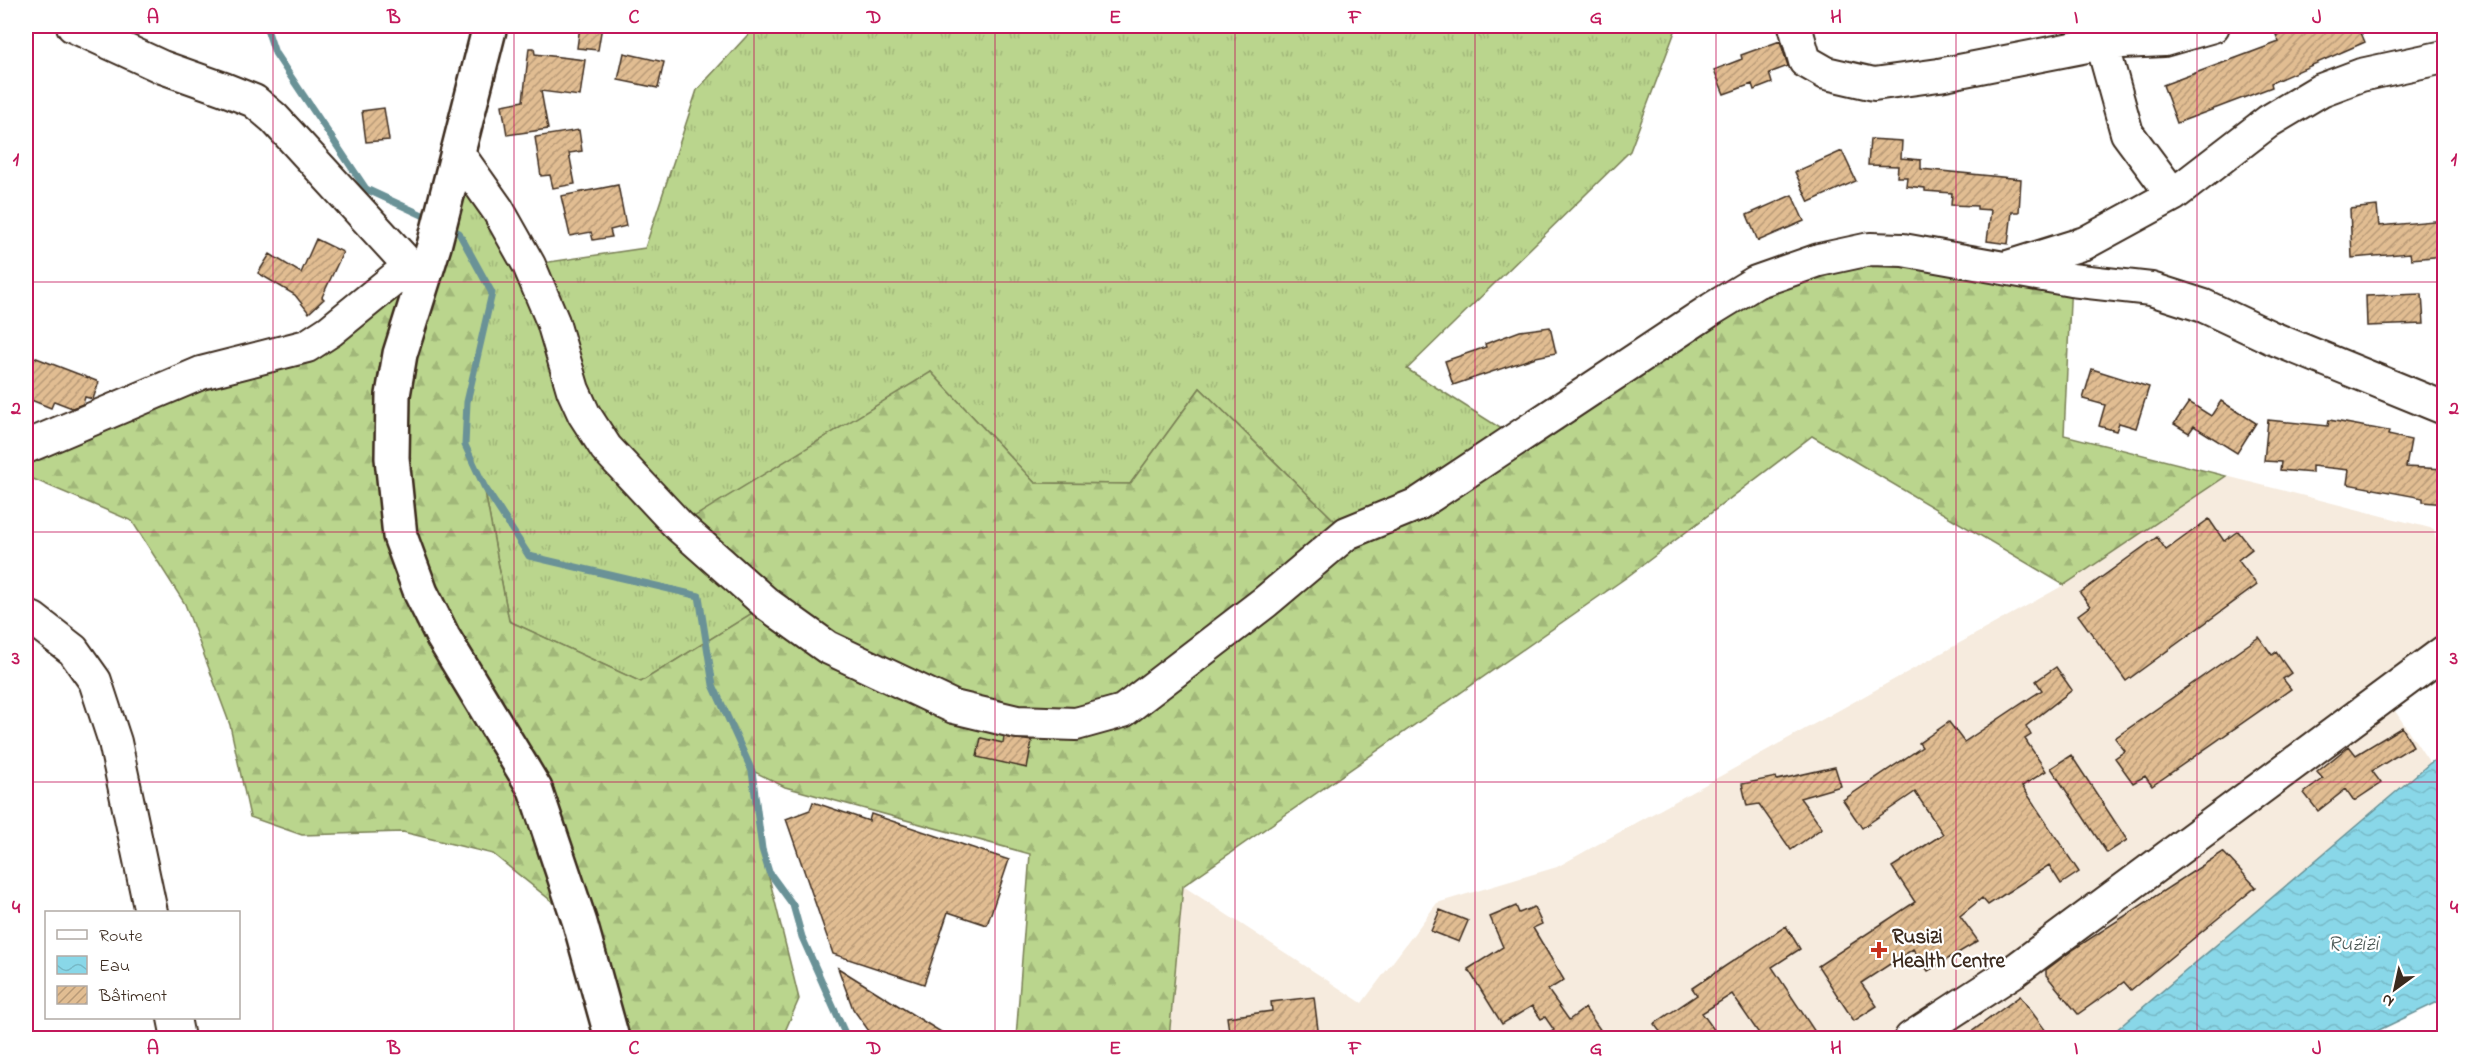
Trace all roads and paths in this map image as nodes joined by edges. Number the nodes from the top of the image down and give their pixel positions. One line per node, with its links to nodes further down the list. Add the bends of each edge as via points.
1 (73, 26): 9 (street, via 162,67 254,101)
2 (490, 26): 7 (highway)
3 (1795, 26): 5 (street, via 1805,61 1826,73 1874,84 1939,75)
4 (2213, 26): 5 (street, via 2164,40)
5 (2099, 34): 8 (street, via 2127,133)
6 (2445, 57): 8 (street, via 2361,75 2321,90 2269,121)
7 (458, 152): 9 (highway); 10 (street, via 498,210 529,265 584,414 606,448 679,526 767,604 827,647 954,707 1017,722 1076,724 1123,711 1265,602 1347,533 1418,504 1756,282 1819,260 1870,249 1941,255)
8 (2173, 195): 10 (street, via 2085,243)
9 (423, 262): 12 (street, via 307,345 201,373); 18 (highway, via 393,395 392,458 400,536 420,593 443,637 535,789)
10 (2001, 269): 11 (street, via 2151,289 2204,306 2270,338)
11 (2445, 408)
12 (26, 447)
13 (26, 616): 15 (street, via 73,650 95,681 115,742)
14 (2445, 652): 19 (street, via 2014,970)
15 (151, 911)
16 (174, 1019): 17 (street)
17 (178, 1038)
18 (612, 1038)
19 (1911, 1038)

